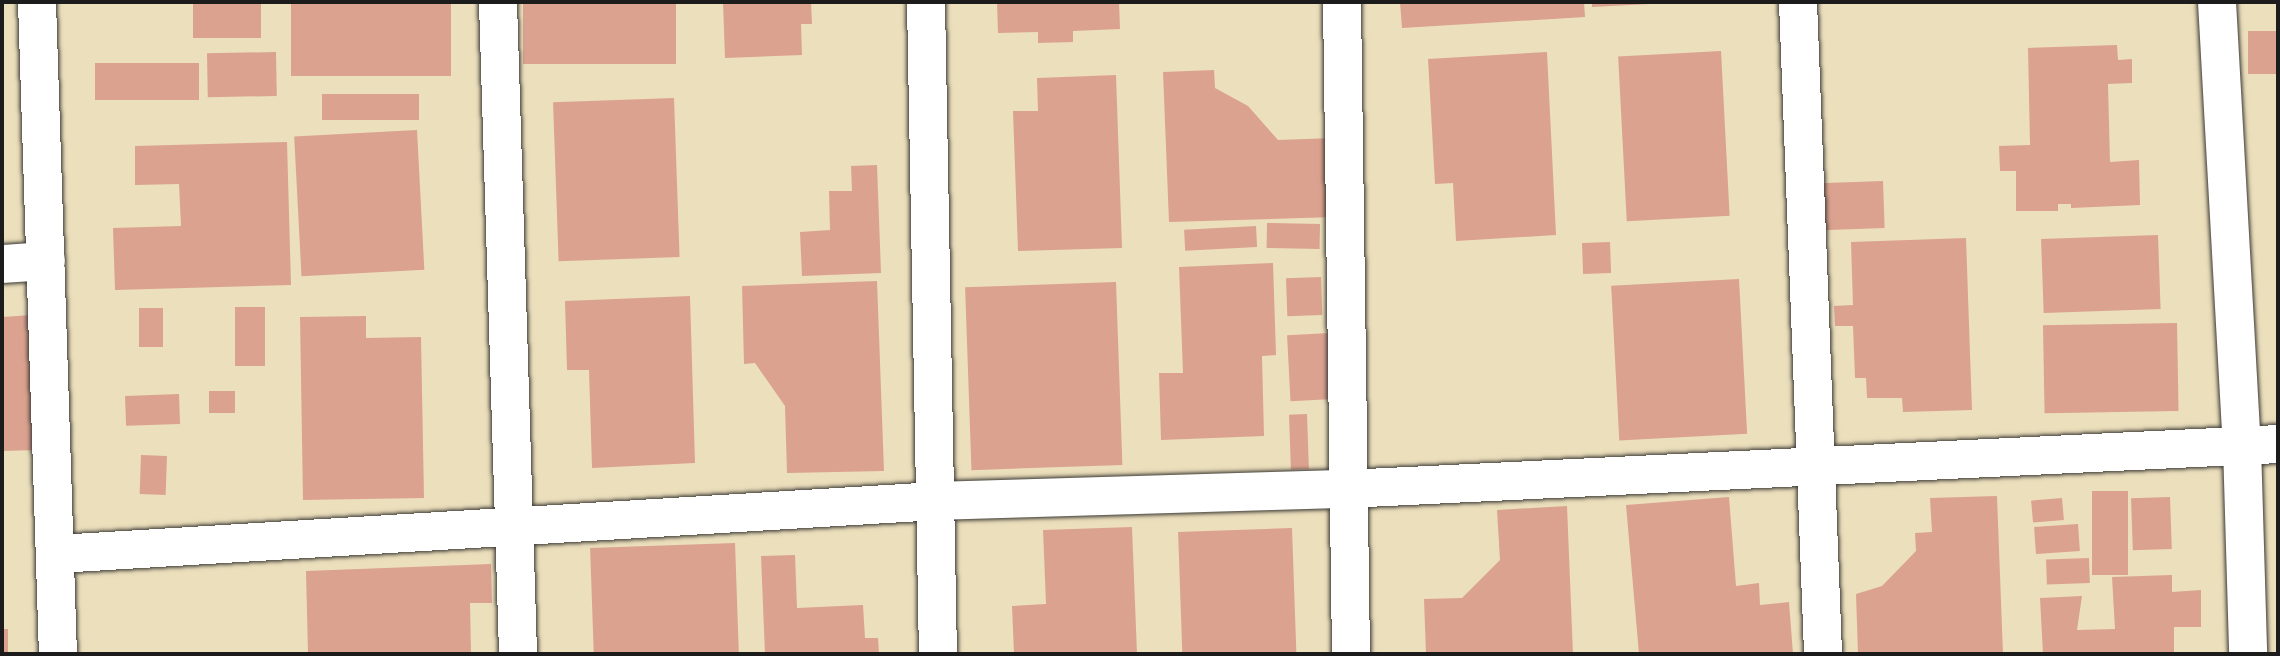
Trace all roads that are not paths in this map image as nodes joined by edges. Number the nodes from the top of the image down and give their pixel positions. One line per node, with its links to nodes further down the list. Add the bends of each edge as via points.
1 (37, 2): 7 (street)
2 (498, 2): 13 (street)
3 (926, 2): 12 (street)
4 (1342, 2): 11 (street)
5 (1798, 2): 10 (street)
6 (2217, 2): 9 (street)
7 (46, 261): 8 (street); 14 (street)
8 (2, 264)
9 (2260, 445): 10 (street); 20 (street)
10 (1816, 466): 11 (street); 19 (street)
11 (1346, 489): 12 (street); 18 (street)
12 (936, 501): 13 (street); 17 (street)
13 (514, 524): 14 (street); 16 (street)
14 (58, 554): 15 (street)
15 (58, 654)
16 (518, 654)
17 (937, 654)
18 (1351, 654)
19 (1823, 654)
20 (2248, 654)

